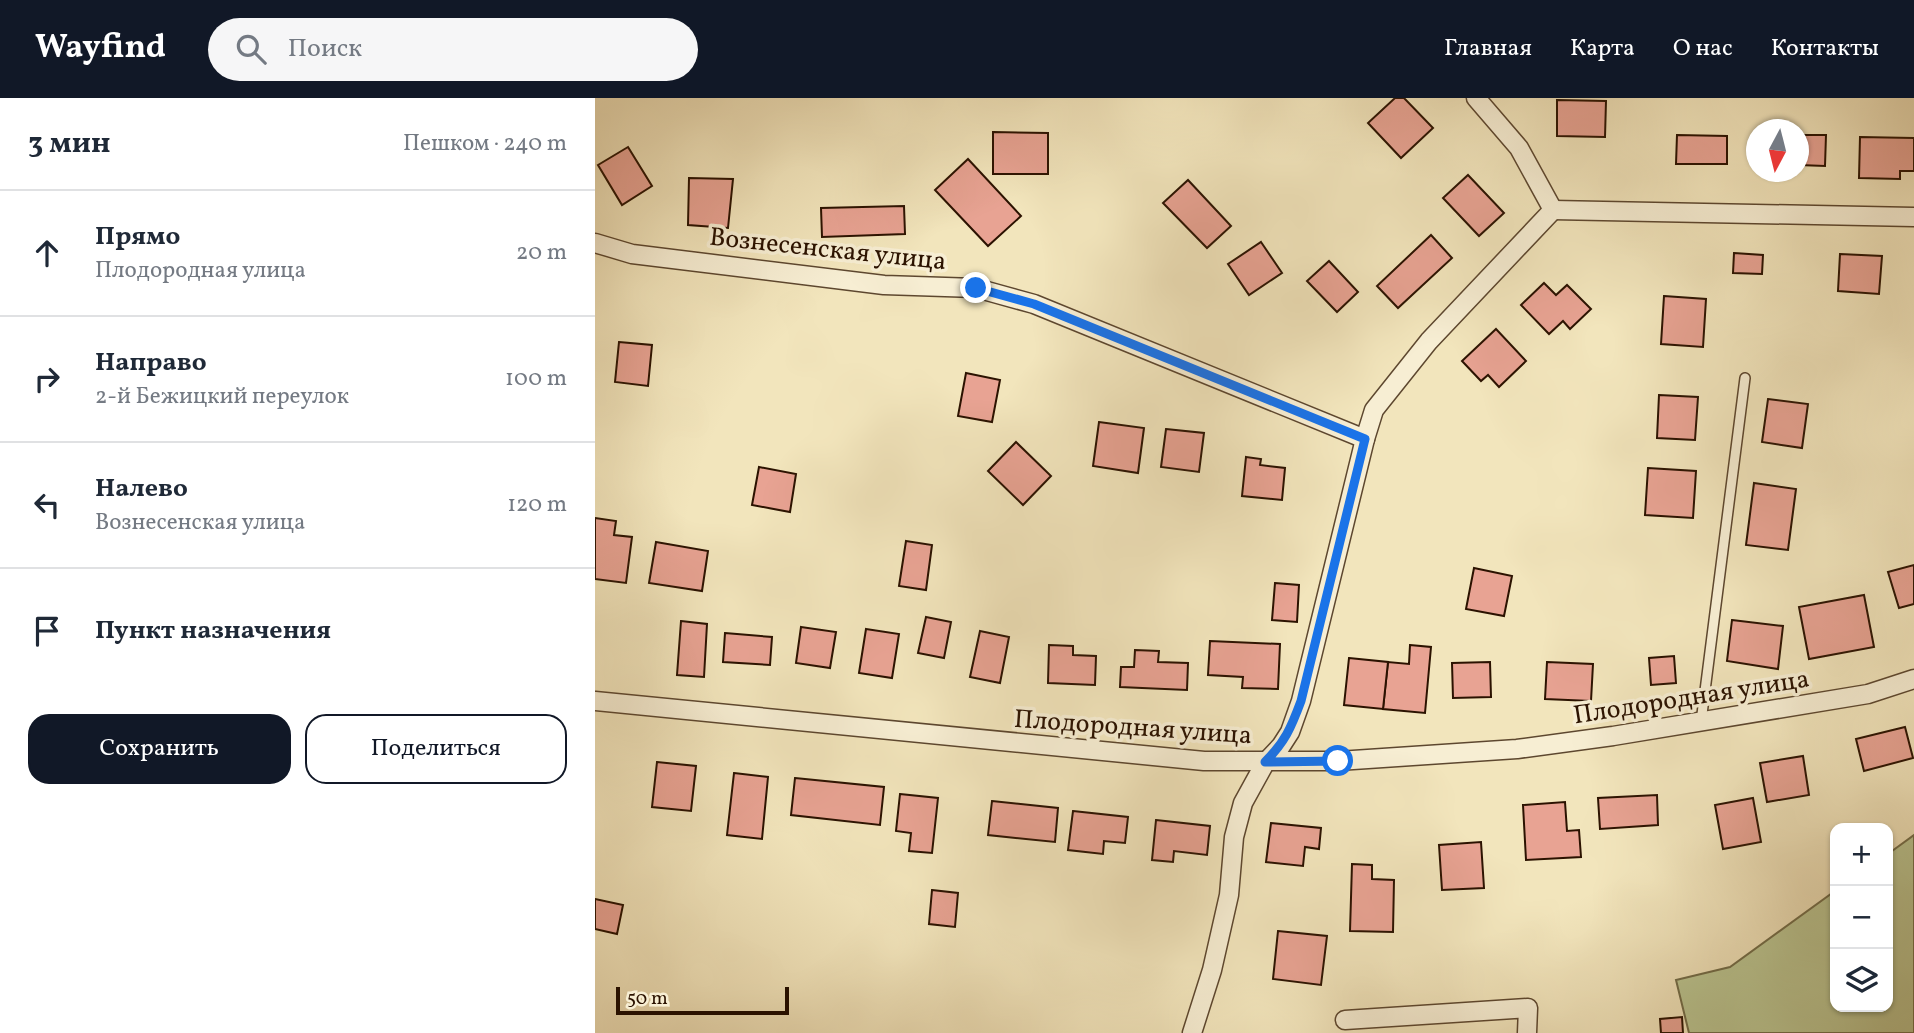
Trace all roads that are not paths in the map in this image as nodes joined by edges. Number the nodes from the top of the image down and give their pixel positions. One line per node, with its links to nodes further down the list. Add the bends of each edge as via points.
1 (1476, 98): 2 (street, via 1519,148)
2 (1553, 210): 3 (street); 6 (street, via 1429,341 1374,410)
3 (1914, 217)
4 (595, 243): 6 (street, Вознесенская улица, via 632,254 884,285 976,288 1034,304)
5 (1745, 378): 9 (lane)
6 (1365, 439): 10 (street, via 1301,701 1290,732)
7 (1914, 679): 9 (street, Плодородная улица, via 1868,694)
8 (595, 701): 10 (street, Плодородная улица, via 1108,753)
9 (1701, 722): 10 (street, Плодородная улица, via 1517,748 1405,758)
10 (1265, 762): 12 (street, via 1243,803 1234,837 1229,894)
11 (1345, 1020): 13 (street, via 1528,1008)
12 (1192, 1033)
13 (1527, 1033)

